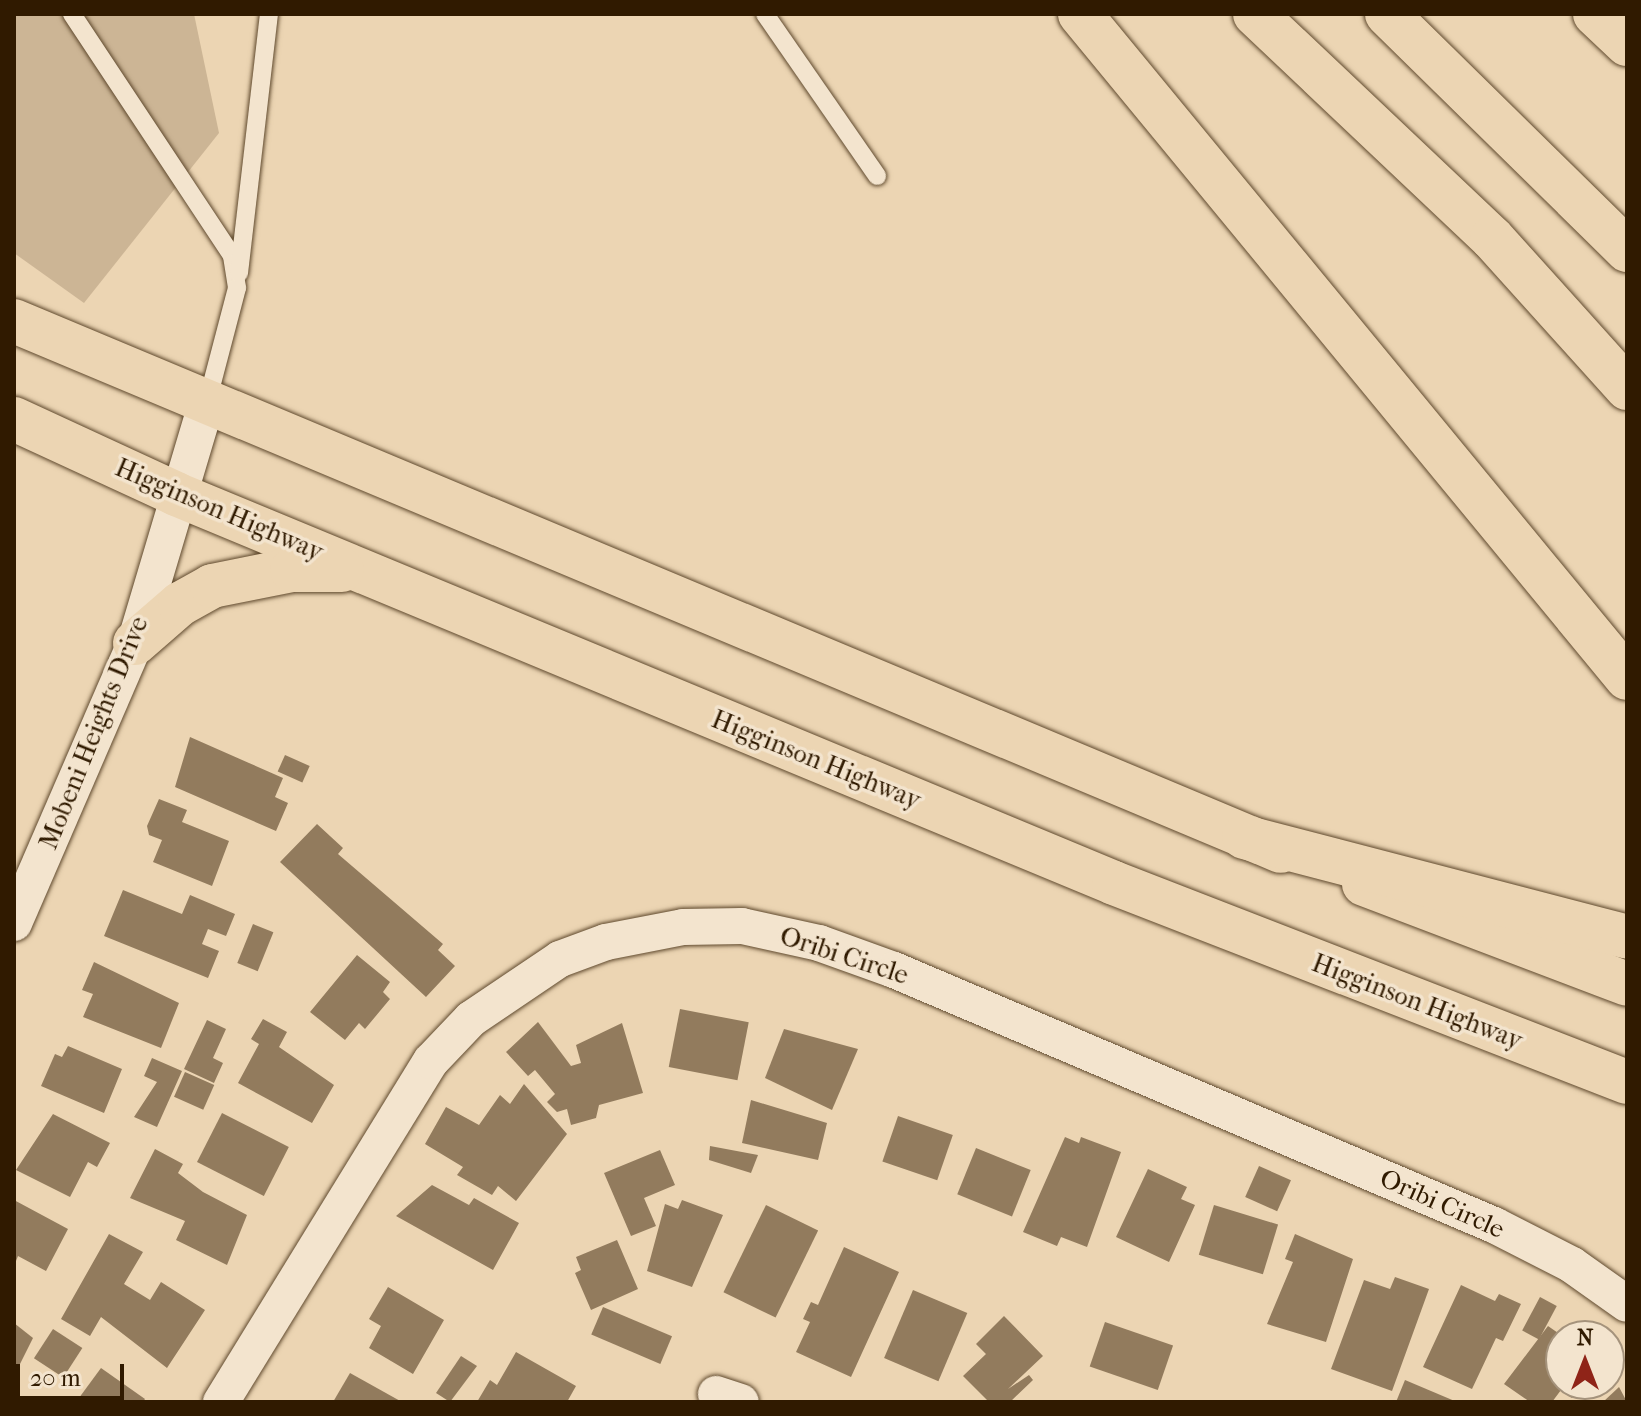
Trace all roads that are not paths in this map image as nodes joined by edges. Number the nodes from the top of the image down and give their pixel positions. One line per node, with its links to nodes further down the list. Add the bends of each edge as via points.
1 (72, 14): 11 (lane, via 232,256)
2 (269, 14): 11 (lane)
3 (765, 14): 9 (lane)
4 (1080, 14): 19 (highway)
5 (1255, 14): 13 (highway, via 1492,238)
6 (1387, 14): 10 (highway)
7 (1595, 14): 8 (highway)
8 (1627, 44)
9 (877, 176)
10 (1627, 250)
11 (237, 288): 14 (lane)
12 (14, 321): 14 (highway)
13 (1627, 388)
14 (207, 402): 16 (street, Mobeni Heights Drive); 20 (highway)
15 (14, 419): 16 (highway, Higginson Highway)
16 (176, 494): 17 (highway, Higginson Highway); 18 (street, Mobeni Heights Drive)
17 (356, 570): 18 (highway, via 292,570 212,586 180,604); 24 (highway, Higginson Highway, via 1114,883)
18 (135, 643): 21 (street, Mobeni Heights Drive)
19 (1627, 678)
20 (1244, 837): 22 (highway); 23 (highway)
21 (14, 923)
22 (1627, 937)
23 (1627, 984)
24 (1627, 1082)
25 (1627, 1304): 26 (street, Oribi Circle, via 1572,1265 1494,1225 894,970 742,926 683,927 606,942 560,959 471,1019 431,1061)
26 (221, 1402)

